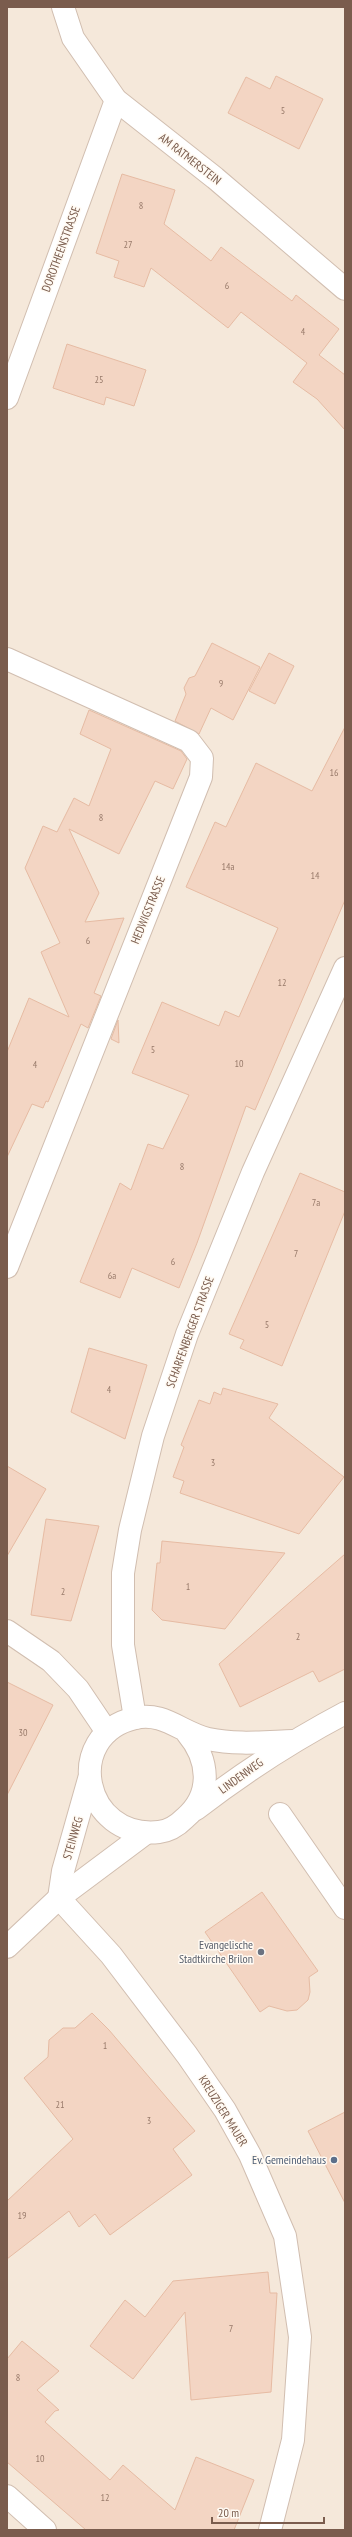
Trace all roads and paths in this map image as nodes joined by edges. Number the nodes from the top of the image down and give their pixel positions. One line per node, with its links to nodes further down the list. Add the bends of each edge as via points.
1 (63, 7): 2 (street, AM RATMERSTEIN, via 73,38)
2 (116, 100): 3 (street, AM RATMERSTEIN, via 215,178); 4 (street, DOROTHEENSTRASSE)
3 (345, 289)
4 (7, 398)
5 (7, 659): 7 (street, HEDWIGSTRASSE, via 189,741 202,758 201,777)
6 (345, 968): 10 (street, SCHARFENBERGER STRASSE, via 244,1194 187,1334 153,1436 130,1530 123,1573 123,1646)
7 (7, 1267)
8 (7, 1631): 11 (street, via 51,1662 78,1689)
9 (345, 1712): 13 (street, LINDENWEG)
10 (135, 1718): 11 (street, via 120,1723); 12 (street, via 150,1716 163,1719 176,1724)
11 (107, 1732): 14 (street, via 92,1757)
12 (187, 1733): 13 (street, LINDENWEG, via 239,1743); 15 (street, via 197,1744 206,1772 202,1794)
13 (292, 1741): 15 (street, LINDENWEG, via 247,1770)
14 (89, 1779): 17 (street, via 93,1796 114,1822 129,1830); 18 (street, STEINWEG, via 63,1871)
15 (191, 1814): 17 (street, via 173,1827)
16 (280, 1814): 19 (street)
17 (146, 1833): 18 (street)
18 (59, 1898): 20 (street); 23 (street, KREUZIGER MAUER, via 111,1955 225,2110 250,2155 285,2236 300,2337 293,2440)
19 (345, 1908)
20 (7, 1947)
21 (7, 2496): 22 (street)
22 (45, 2530)
23 (270, 2530)

